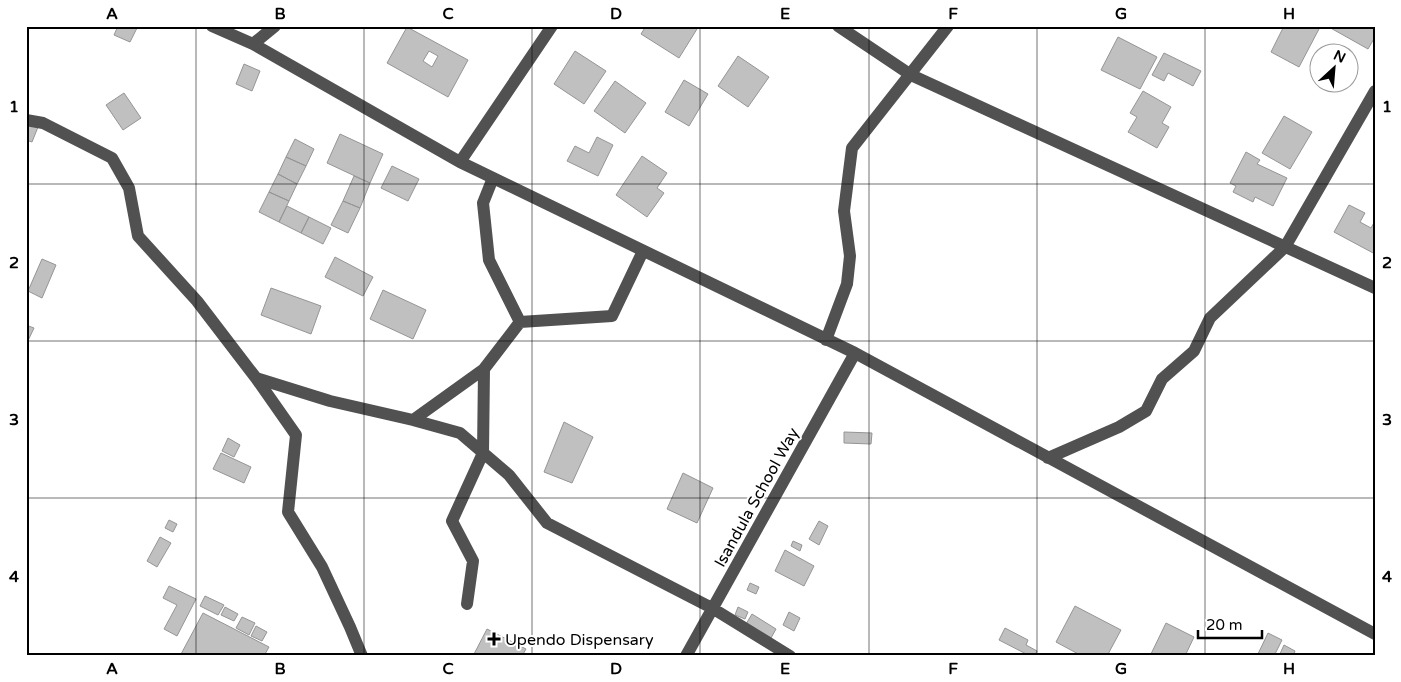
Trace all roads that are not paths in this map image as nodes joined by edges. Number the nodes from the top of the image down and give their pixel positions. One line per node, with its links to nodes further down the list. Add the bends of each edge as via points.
1 (212, 26): 6 (street)
2 (275, 26): 6 (street)
3 (552, 26): 10 (street)
4 (838, 26): 7 (street)
5 (948, 26): 7 (street)
6 (253, 44): 10 (street)
7 (911, 75): 12 (street); 16 (street, via 852,148 844,211 850,256 847,284)
8 (1375, 91): 12 (street)
9 (26, 120): 19 (street, via 43,123 112,158 129,188 138,236 197,301)
10 (460, 162): 11 (street)
11 (493, 178): 13 (street); 15 (street, via 483,203 489,260)
12 (1285, 247): 14 (street); 22 (street, via 1210,318 1194,351 1162,379 1146,411 1119,427)
13 (643, 251): 15 (street, via 612,316); 16 (street)
14 (1375, 288)
15 (520, 322): 18 (street)
16 (826, 340): 17 (street)
17 (855, 354): 22 (street); 24 (street, Isandula School Way)
18 (484, 369): 20 (street); 21 (street)
19 (256, 378): 20 (street, via 330,401); 26 (street, via 296,435 288,512 322,567)
20 (413, 420): 21 (street, via 460,433)
21 (483, 453): 23 (street, via 452,521 473,561); 24 (street, via 508,475 547,523)
22 (1048, 458): 25 (street)
23 (467, 604)
24 (712, 608): 27 (street, Isandula School Way); 28 (street)
25 (1373, 630)
26 (362, 656)
27 (686, 656)
28 (790, 656)

